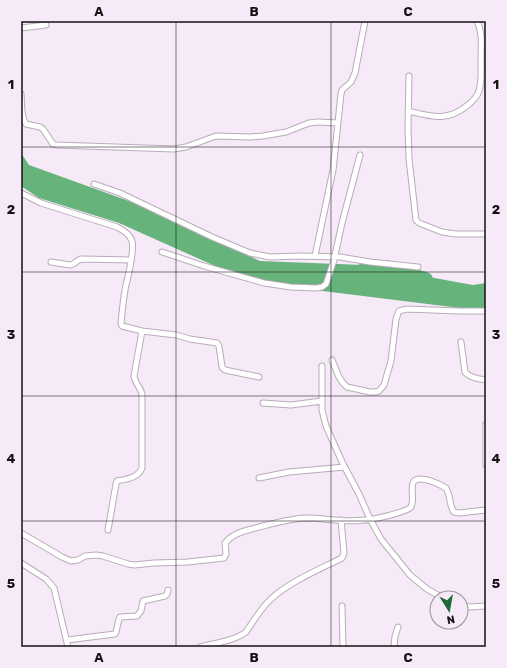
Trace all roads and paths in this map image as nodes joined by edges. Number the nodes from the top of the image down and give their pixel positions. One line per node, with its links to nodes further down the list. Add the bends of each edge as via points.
1 (365, 21): 8 (street, via 355,73 342,90)
2 (477, 21): 7 (street, via 482,34 481,73 479,90 474,100 457,113 446,116 432,117)
3 (46, 25): 4 (street)
4 (21, 28)
5 (409, 76): 7 (street)
6 (21, 94): 9 (street)
7 (408, 111): 13 (street, via 409,159 416,220 442,232)
8 (338, 123): 9 (street, via 309,123 286,132 256,136 216,136 186,147 174,148 56,145 40,127); 15 (street, via 333,170)
9 (23, 125)
10 (360, 155): 16 (street)
11 (94, 184): 15 (street, via 120,193 250,253 270,257)
12 (21, 193): 17 (street, via 41,204 122,230 132,242)
13 (486, 234)
14 (162, 252): 16 (street, via 264,283 316,288 326,284)
15 (316, 256): 16 (street)
16 (335, 258): 19 (street)
17 (131, 260): 18 (street, via 81,259 72,265); 21 (street, via 121,324)
18 (51, 262)
19 (418, 267)
20 (486, 311): 23 (street, via 399,311 391,361 384,385 379,391 370,392 347,387 339,377)
21 (142, 331): 25 (street, via 217,343 222,367 225,370); 36 (street, via 134,376 142,394 142,468 138,476 117,481)
22 (461, 342): 26 (street, via 465,372 467,375)
23 (332, 360)
24 (322, 366): 27 (street)
25 (259, 377)
26 (486, 380)
27 (322, 401): 28 (street, via 291,405); 31 (street, via 326,426)
28 (263, 403)
29 (486, 424): 30 (street)
30 (486, 465)
31 (345, 467): 32 (street, via 289,472); 34 (street)
32 (260, 478)
33 (486, 510): 34 (street, via 454,512 446,488 426,479 416,479 413,484 412,503 408,510)
34 (370, 519): 35 (street); 40 (street, via 381,539 410,575)
35 (341, 520): 37 (street, via 297,519 244,531 226,541 226,556 220,559 134,565 96,555 71,561); 47 (street, via 344,553 342,558 280,591 268,601 243,635)
36 (108, 530)
37 (21, 534)
38 (21, 563): 45 (street, via 46,579 54,588)
39 (168, 590): 45 (street, via 164,596 143,601 137,616 120,617 115,634)
40 (429, 590)
41 (342, 606): 48 (street)
42 (486, 606): 43 (street)
43 (469, 607)
44 (398, 627): 49 (street)
45 (67, 640): 46 (street)
46 (68, 647)
47 (200, 647)
48 (343, 647)
49 (394, 647)

